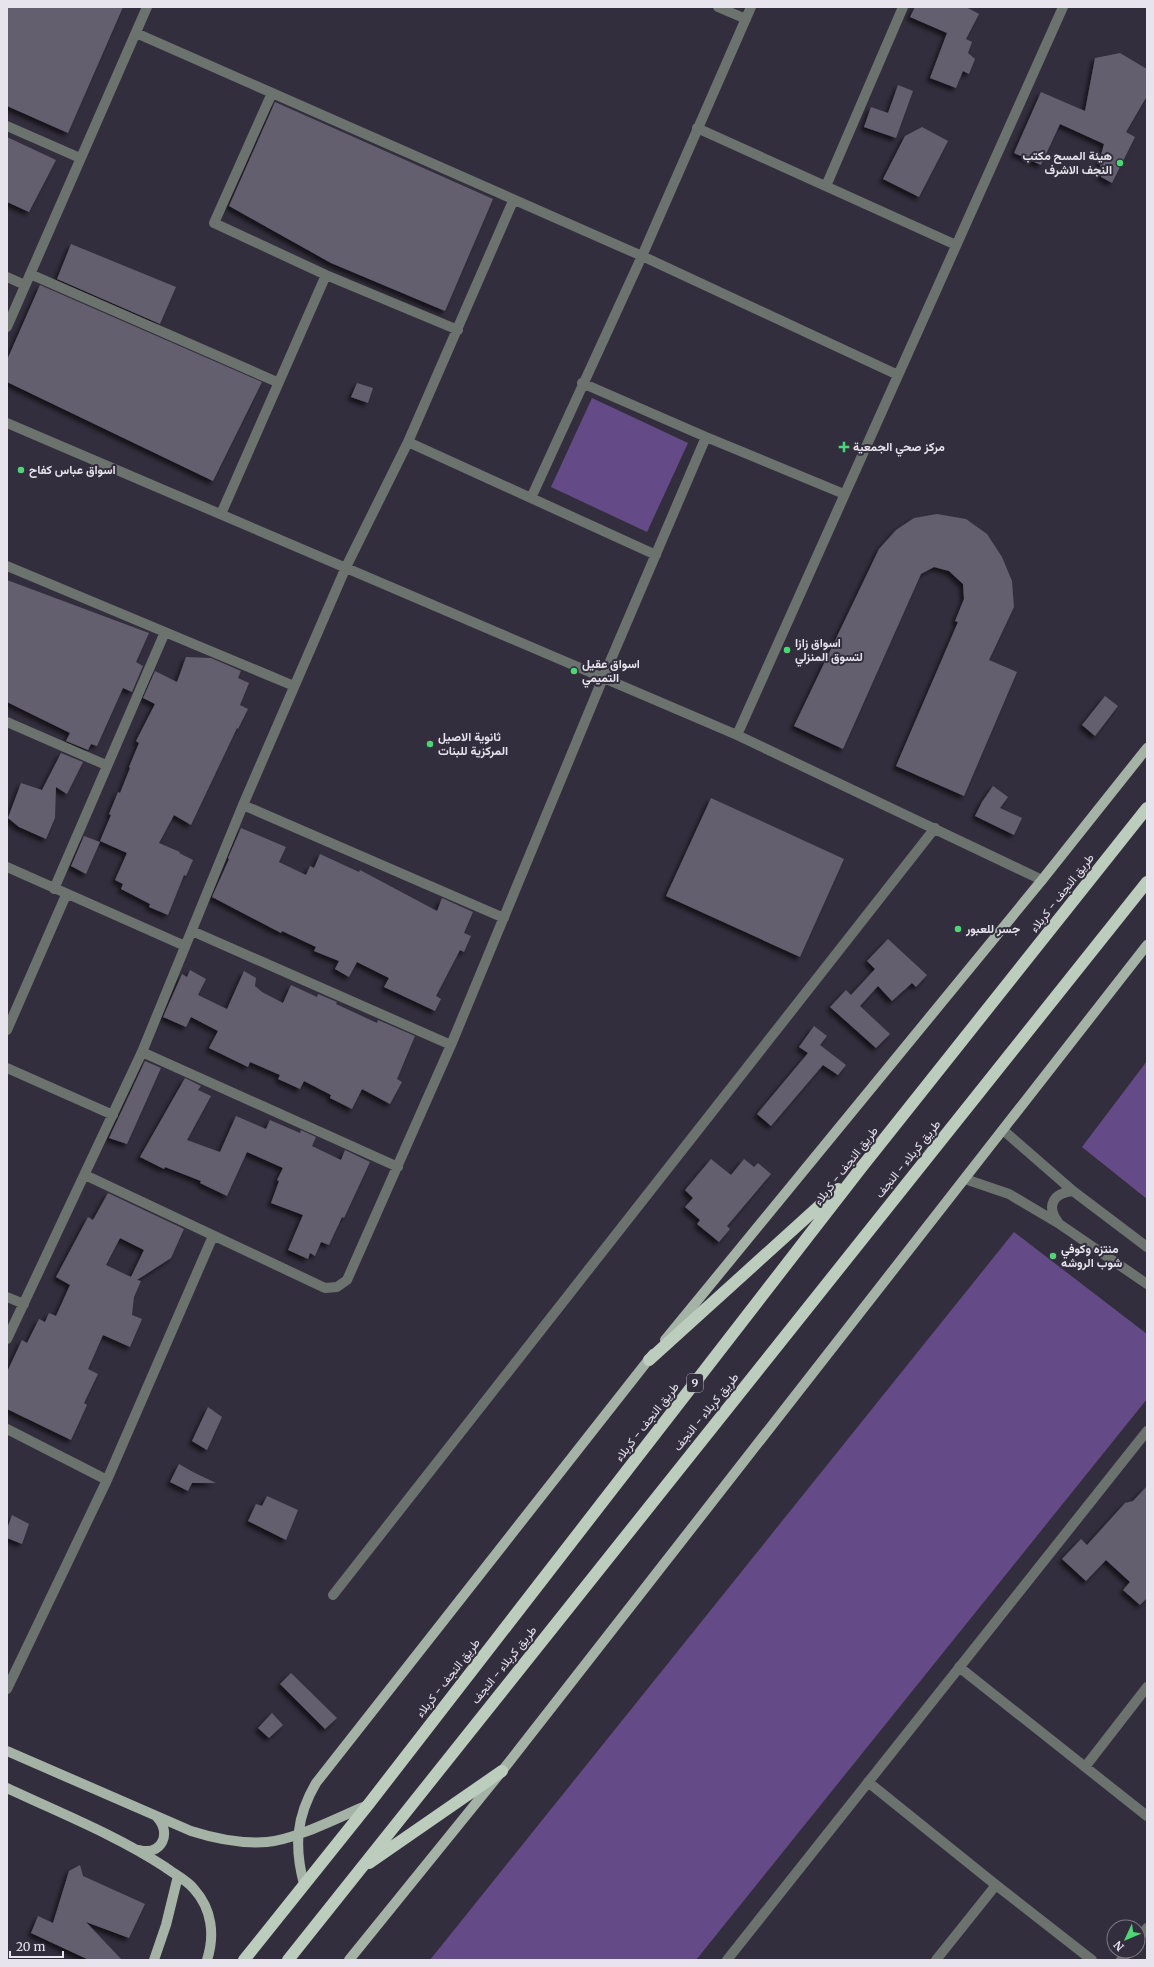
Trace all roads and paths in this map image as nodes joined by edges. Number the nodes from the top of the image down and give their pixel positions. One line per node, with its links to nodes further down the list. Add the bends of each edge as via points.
1 (147, 7): 7 (street)
2 (718, 7): 6 (street)
3 (751, 7): 6 (street)
4 (903, 7): 12 (street)
5 (1059, 8): 14 (street)
6 (746, 19): 10 (street)
7 (136, 33): 8 (street); 11 (street)
8 (272, 93): 13 (street); 17 (street, via 214,223)
9 (7, 126): 11 (street)
10 (697, 128): 12 (street); 15 (street)
11 (80, 158): 16 (street)
12 (826, 186): 14 (street)
13 (513, 201): 15 (street); 21 (street)
14 (956, 245): 22 (street)
15 (642, 256): 22 (street); 24 (street)
16 (30, 274): 19 (street); 23 (street)
17 (326, 275): 21 (street); 23 (street)
18 (7, 277): 19 (street)
19 (25, 285): 20 (street)
20 (7, 327)
21 (458, 330): 27 (street)
22 (898, 375): 28 (street)
23 (278, 382): 30 (street)
24 (582, 382): 26 (street); 29 (street)
25 (7, 424): 30 (street)
26 (706, 437): 28 (street); 31 (street)
27 (408, 442): 29 (street); 33 (street)
28 (844, 494): 38 (street)
29 (531, 498): 31 (street)
30 (221, 514): 33 (street)
31 (656, 555): 35 (street)
32 (7, 566): 34 (street)
33 (346, 567): 35 (street); 36 (street)
34 (165, 632): 36 (street); 40 (street)
35 (603, 678): 38 (street); 49 (street)
36 (294, 686): 41 (street)
37 (7, 722): 40 (street)
38 (737, 735): 43 (street)
39 (1147, 748): 45 (main road)
40 (106, 765): 47 (street)
41 (243, 805): 49 (street); 50 (street)
42 (1147, 808): 60 (highway, طريق النجف - کربلاء / 9)
43 (935, 828): 45 (street); 76 (street)
44 (7, 867): 47 (street)
45 (1042, 880): 71 (main road)
46 (1147, 882): 90 (highway, طريق کربلاء - النجف)
47 (54, 889): 48 (street)
48 (66, 894): 52 (street); 53 (street)
49 (504, 918): 54 (street)
50 (192, 931): 52 (street); 54 (street)
51 (1147, 945): 58 (main road)
52 (185, 946): 55 (street)
53 (7, 1030)
54 (451, 1045): 59 (street)
55 (142, 1052): 57 (street); 59 (street)
56 (7, 1068): 57 (street)
57 (113, 1115): 61 (street)
58 (1003, 1130): 62 (main road); 63 (street)
59 (398, 1167): 65 (street, via 353,1270 347,1280 337,1287 325,1288)
60 (861, 1168): 71 (highway); 85 (highway, طريق النجف - کربلاء / 9)
61 (85, 1175): 65 (street); 69 (street)
62 (965, 1179): 64 (street, via 1009,1194); 82 (main road)
63 (1072, 1191): 64 (street, via 1063,1192 1052,1206 1053,1215); 66 (street)
64 (1058, 1223): 67 (street)
65 (213, 1236): 75 (street)
66 (1147, 1247)
67 (1147, 1284)
68 (7, 1297): 69 (street)
69 (24, 1304): 70 (street)
70 (7, 1339)
71 (649, 1360): 88 (main road, via 316,1783 306,1799)
72 (7, 1429): 75 (street)
73 (1147, 1430): 74 (street)
74 (1144, 1442): 77 (street)
75 (107, 1480): 79 (street)
76 (334, 1595)
77 (959, 1667): 81 (street); 83 (street)
78 (1147, 1687): 81 (street)
79 (7, 1689)
80 (7, 1751): 87 (main road)
81 (1086, 1767): 86 (street)
82 (502, 1772): 90 (highway); 98 (main road)
83 (868, 1782): 93 (street); 99 (street)
84 (7, 1788): 89 (main road)
85 (368, 1805): 88 (main road); 92 (highway, طريق النجف - کربلاء / 9)
86 (1147, 1816)
87 (157, 1817): 88 (main road, via 218,1839 269,1842); 89 (main road, via 166,1830 160,1845 153,1850)
88 (298, 1834): 92 (main road, via 299,1862)
89 (138, 1849): 91 (main road)
90 (358, 1870): 97 (highway, طريق کربلاء - النجف)
91 (178, 1876): 94 (main road); 95 (main road, via 194,1888 205,1905 211,1925 211,1945)
92 (304, 1884): 96 (highway, طريق النجف - کربلاء / 9)
93 (996, 1885): 100 (street); 101 (street)
94 (154, 1960)
95 (207, 1960)
96 (244, 1960)
97 (288, 1960)
98 (349, 1960)
99 (727, 1960)
100 (936, 1960)
101 (1092, 1960)

